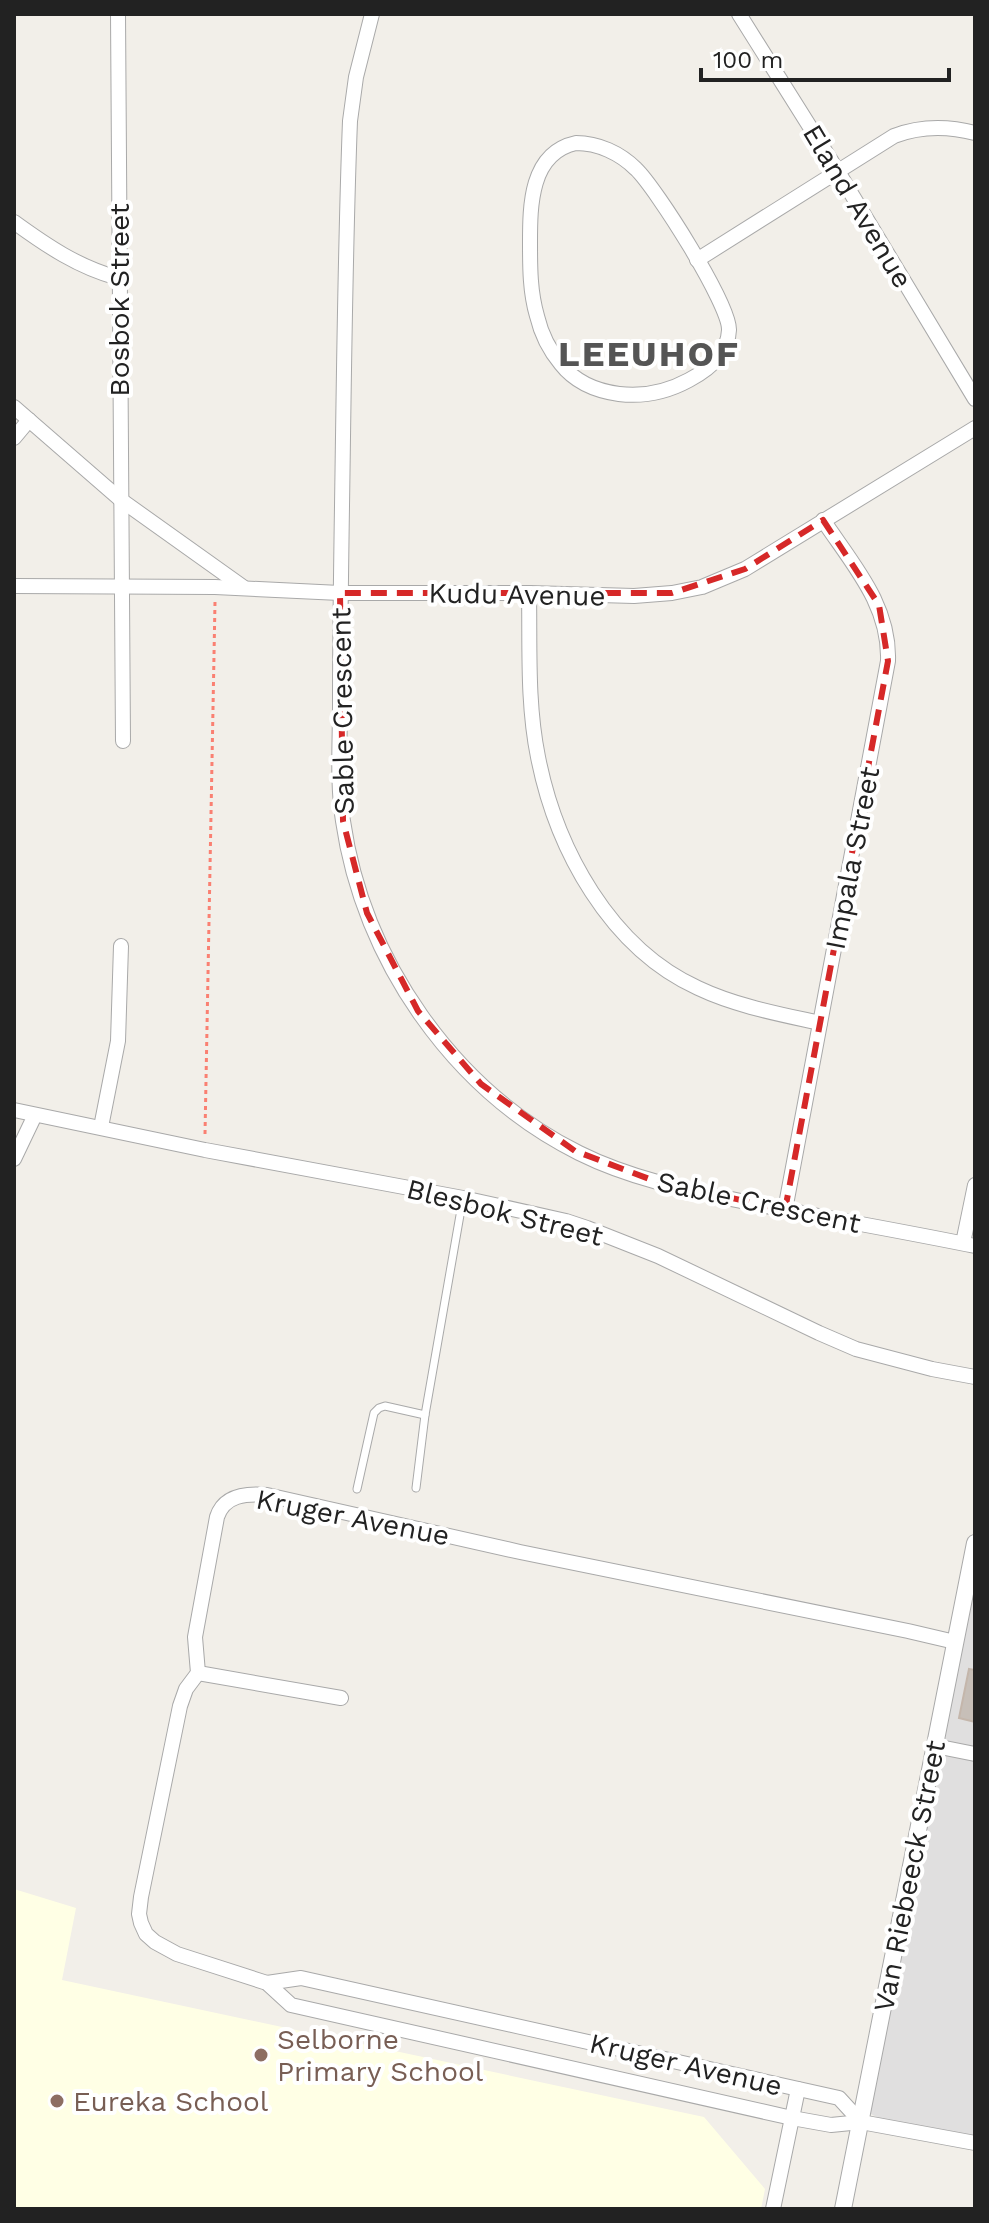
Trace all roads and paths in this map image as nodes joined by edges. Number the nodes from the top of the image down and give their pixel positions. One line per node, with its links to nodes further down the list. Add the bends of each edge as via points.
1 (118, 14): 8 (street, Bosbok Street)
2 (372, 14): 20 (street, Sable Crescent, via 350,121)
3 (739, 14): 5 (street, Eland Avenue)
4 (975, 133): 5 (street, via 913,130)
5 (837, 170): 7 (street); 9 (street, Eland Avenue)
6 (14, 222): 8 (street, via 55,252)
7 (697, 260): 7 (street, via 729,325 725,346 711,365 677,387 650,394 612,393 582,382 562,366 537,317 530,271 530,209 540,172 568,144 609,151 649,184)
8 (118, 278): 14 (street, Bosbok Street)
9 (975, 399)
10 (14, 407): 11 (street)
11 (29, 420): 13 (street); 14 (street)
12 (975, 428): 15 (street, Kudu Avenue)
13 (14, 438)
14 (121, 500): 16 (street, Bosbok Street); 19 (street)
15 (823, 520): 21 (street, Kudu Avenue, via 745,569 689,590 634,596); 24 (street, Impala Street, via 879,605 889,647)
16 (121, 585): 17 (street, Kudu Avenue); 18 (street, Kudu Avenue); 22 (street, Bosbok Street)
17 (14, 586)
18 (215, 587): 19 (street, Kudu Avenue); 28 (path)
19 (244, 587): 20 (street, Kudu Avenue)
20 (340, 593): 21 (street, Kudu Avenue); 32 (street, Sable Crescent, via 343,821 367,913 418,1011 481,1084 526,1121 575,1151 662,1183)
21 (529, 593): 24 (street, via 537,754 559,826 595,898 630,941 669,973 717,996)
22 (123, 741)
23 (121, 946): 27 (street, via 118,1041)
24 (820, 1023): 32 (street, Impala Street)
25 (14, 1110): 26 (street, Blesbok Street)
26 (35, 1115): 27 (street, Blesbok Street); 29 (street)
27 (101, 1127): 28 (street, Blesbok Street)
28 (205, 1150): 31 (street, Blesbok Street)
29 (14, 1159)
30 (975, 1185): 33 (street)
31 (463, 1198): 34 (street, Blesbok Street, via 587,1228 856,1349); 35 (lane)
32 (785, 1210): 33 (street, Sable Crescent)
33 (969, 1244)
34 (975, 1377)
35 (425, 1415): 36 (lane); 37 (lane, via 385,1406 374,1413)
36 (416, 1488)
37 (357, 1489)
38 (975, 1543): 39 (street, Van Riebeeck Street)
39 (955, 1642): 40 (street, Kruger Avenue, via 256,1494 231,1499 218,1513 195,1637); 42 (street, Van Riebeeck Street)
40 (198, 1673): 41 (street); 44 (street, Kruger Avenue, via 180,1706 141,1897 141,1923 153,1941 167,1949)
41 (341, 1698)
42 (935, 1746): 43 (street); 47 (street, Van Riebeeck Street)
43 (975, 1754)
44 (267, 1983): 45 (street, Kruger Avenue, via 301,1978); 46 (street, Kruger Avenue, via 291,2005)
45 (798, 2089): 46 (street); 47 (street, Kruger Avenue, via 839,2098)
46 (792, 2118): 47 (street, Kruger Avenue, via 831,2125); 49 (street)
47 (861, 2122): 48 (street, Kruger Avenue); 50 (street, Van Riebeeck Street)
48 (975, 2143)
49 (773, 2209)
50 (843, 2209)

